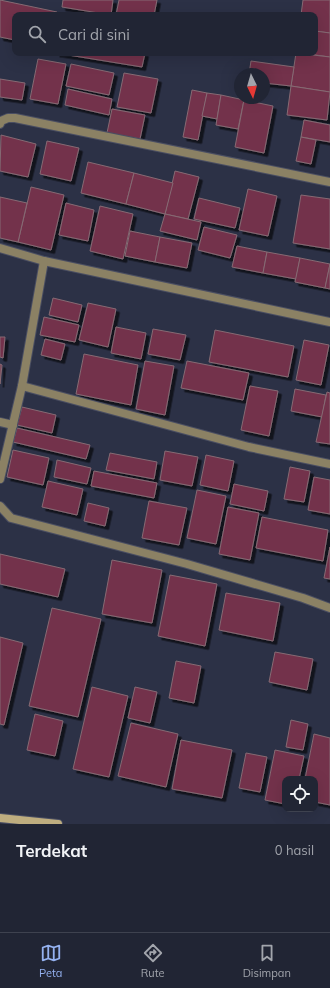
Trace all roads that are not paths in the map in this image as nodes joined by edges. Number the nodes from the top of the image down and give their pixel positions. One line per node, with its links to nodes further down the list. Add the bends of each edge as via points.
1 (0, 124): 2 (street, via 8,118 14,118)
2 (330, 182)
3 (0, 248): 4 (street)
4 (44, 261): 5 (street); 6 (street)
5 (330, 322)
6 (22, 386): 8 (street); 9 (street, via 241,445)
7 (0, 422): 8 (street)
8 (13, 425): 10 (street)
9 (330, 464)
10 (0, 479)
11 (0, 506): 12 (street, via 11,518 187,564)
12 (330, 608)
13 (0, 818): 14 (main road)
14 (58, 824)

